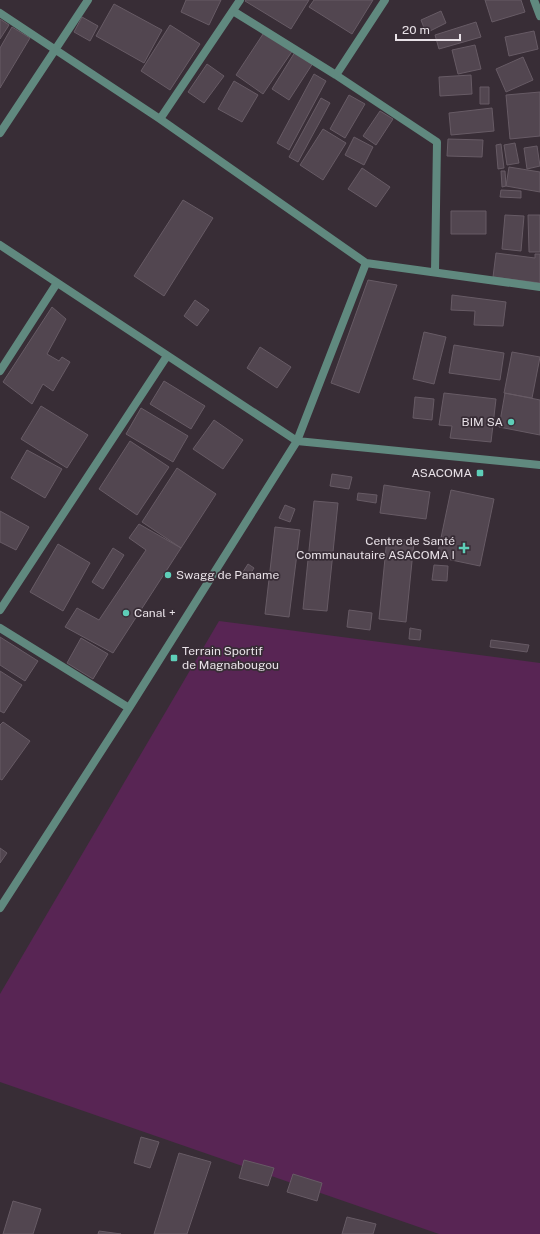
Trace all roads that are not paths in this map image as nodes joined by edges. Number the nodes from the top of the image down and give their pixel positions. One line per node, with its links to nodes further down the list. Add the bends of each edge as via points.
1 (88, 0): 8 (street)
2 (240, 0): 5 (street)
3 (385, 0): 9 (street)
4 (534, 0): 7 (street)
5 (233, 11): 9 (street); 10 (street)
6 (0, 13): 8 (street)
7 (540, 16)
8 (55, 49): 10 (street); 11 (street)
9 (336, 75): 14 (street, via 437,142)
10 (160, 119): 13 (street)
11 (0, 133)
12 (0, 245): 15 (street)
13 (366, 263): 14 (street); 19 (street)
14 (436, 272): 16 (street)
15 (57, 283): 17 (street); 18 (street)
16 (540, 287)
17 (167, 356): 19 (street); 21 (street)
18 (0, 371)
19 (297, 442): 20 (street); 23 (street)
20 (540, 466)
21 (0, 610)
22 (0, 628): 23 (street)
23 (129, 708): 24 (street)
24 (0, 908)

